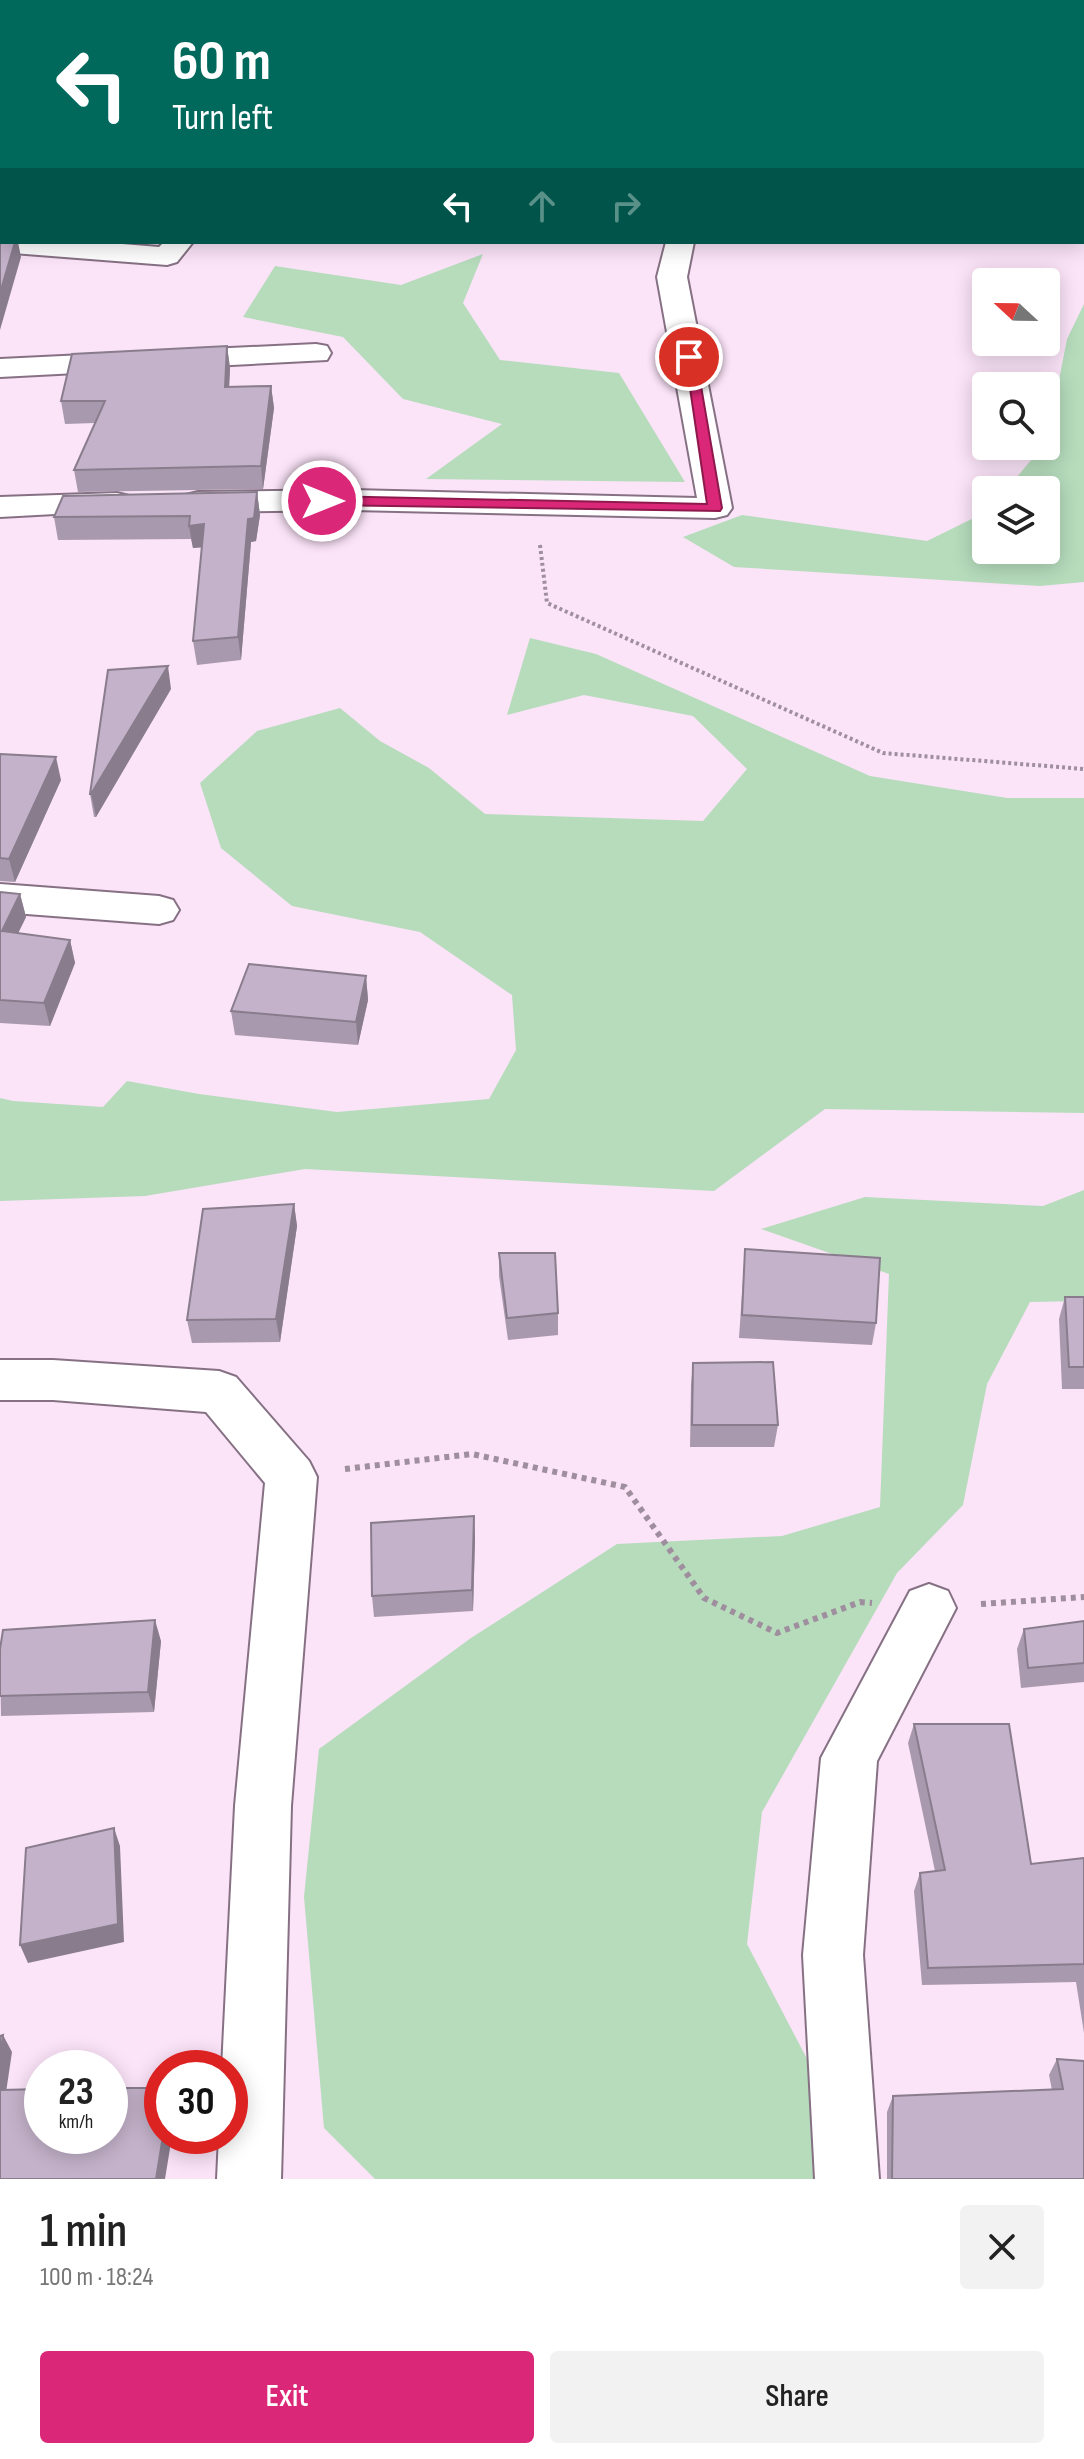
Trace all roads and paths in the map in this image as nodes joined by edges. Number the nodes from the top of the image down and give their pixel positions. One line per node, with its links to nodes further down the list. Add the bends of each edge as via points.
1 (13, 244): 2 (street, via 167,256)
2 (177, 244)
3 (680, 244): 6 (street, via 672,277 715,508)
4 (316, 353): 5 (street)
5 (0, 368)
6 (535, 504): 7 (street, via 352,500); 8 (path, via 547,603 883,753)
7 (0, 507)
8 (1084, 769)
9 (0, 898): 10 (street)
10 (159, 910)
11 (0, 1380): 12 (street, via 219,1392)
12 (291, 1477): 14 (path, via 472,1454 625,1487 704,1598 777,1633 860,1602); 15 (street, via 263,1806)
13 (1084, 1597): 14 (path)
14 (929, 1608): 16 (street, via 849,1758 833,1955)
15 (249, 2179)
16 (847, 2179)

